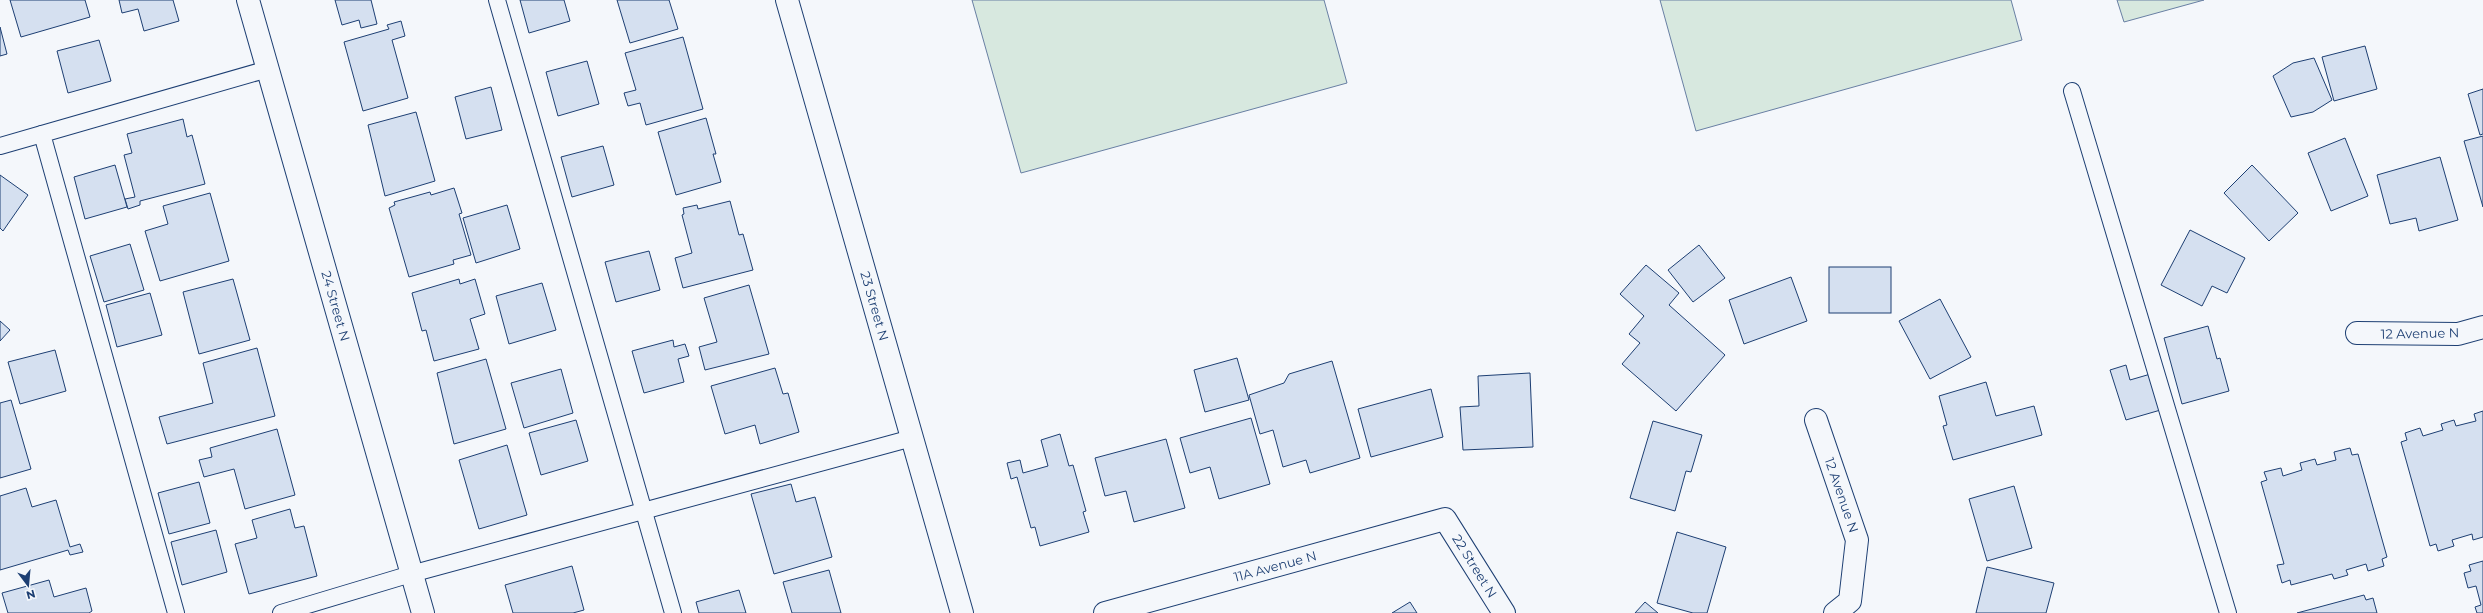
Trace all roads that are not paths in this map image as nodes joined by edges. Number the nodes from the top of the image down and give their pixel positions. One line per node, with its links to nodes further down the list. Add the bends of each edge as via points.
1 (248, 0): 4 (street, 24 Street N)
2 (497, 0): 12 (lane)
3 (787, 0): 11 (street, 23 Street N)
4 (268, 69): 6 (lane); 14 (street, 24 Street N)
5 (2072, 92): 23 (lane)
6 (42, 134): 7 (lane); 15 (lane)
7 (0, 146)
8 (2483, 327): 9 (street, 12 Avenue N, via 2458,334)
9 (2357, 333)
10 (1816, 420): 22 (street, 12 Avenue N, via 1857,540 1850,601)
11 (912, 438): 12 (lane); 19 (street, 23 Street N)
12 (644, 511): 14 (lane); 18 (lane)
13 (1445, 519): 20 (street, 11A Avenue N); 21 (street, 22 Street N)
14 (411, 574): 16 (lane); 17 (street, 24 Street N)
15 (176, 613)
16 (281, 613)
17 (422, 613)
18 (673, 613)
19 (962, 613)
20 (1105, 613)
21 (1504, 613)
22 (1835, 613)
23 (2228, 613)

